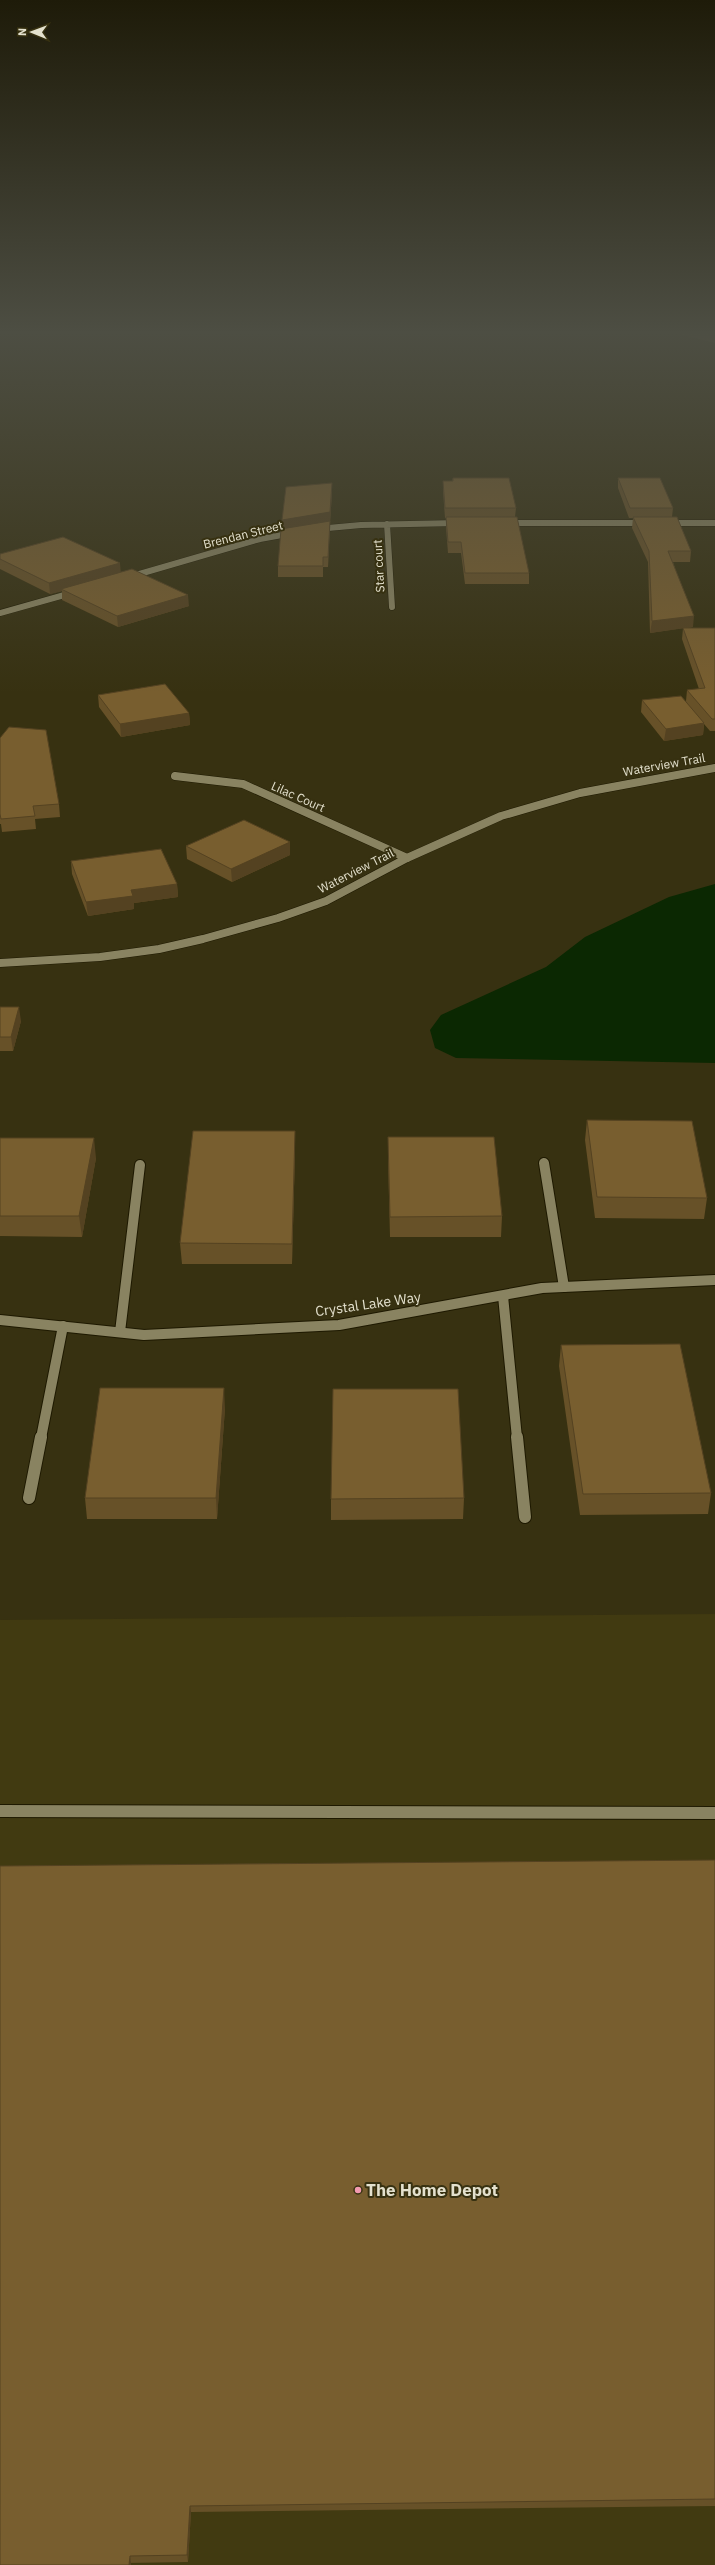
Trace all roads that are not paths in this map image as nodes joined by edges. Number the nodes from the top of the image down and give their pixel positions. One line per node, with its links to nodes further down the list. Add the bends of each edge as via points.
1 (469, 523): 6 (street)
2 (501, 523): 3 (street)
3 (652, 523)
4 (659, 523): 5 (street)
5 (715, 523)
6 (387, 524): 7 (street); 11 (street, Star court)
7 (310, 530)
8 (303, 531): 9 (street, Brendan Street, via 260,539)
9 (125, 578)
10 (80, 590): 12 (street)
11 (392, 606)
12 (2, 611)
13 (715, 768): 15 (street, Waterview Trail, via 580,793 502,816)
14 (175, 776): 15 (street, Lilac Court, via 243,784)
15 (407, 858): 16 (street, Waterview Trail, via 326,900 278,918 203,939 159,949 100,957)
16 (0, 963)
17 (544, 1163): 20 (street)
18 (140, 1165): 24 (street)
19 (715, 1280): 20 (street, Crystal Lake Way)
20 (564, 1287): 21 (street, Crystal Lake Way, via 542,1288)
21 (503, 1296): 24 (street, Crystal Lake Way, via 339,1325 144,1334); 26 (street)
22 (0, 1320): 23 (street, Crystal Lake Way)
23 (63, 1326): 24 (street, Crystal Lake Way); 25 (street)
24 (120, 1332)
25 (28, 1498)
26 (525, 1517)
27 (0, 1811): 28 (street)
28 (715, 1813)

